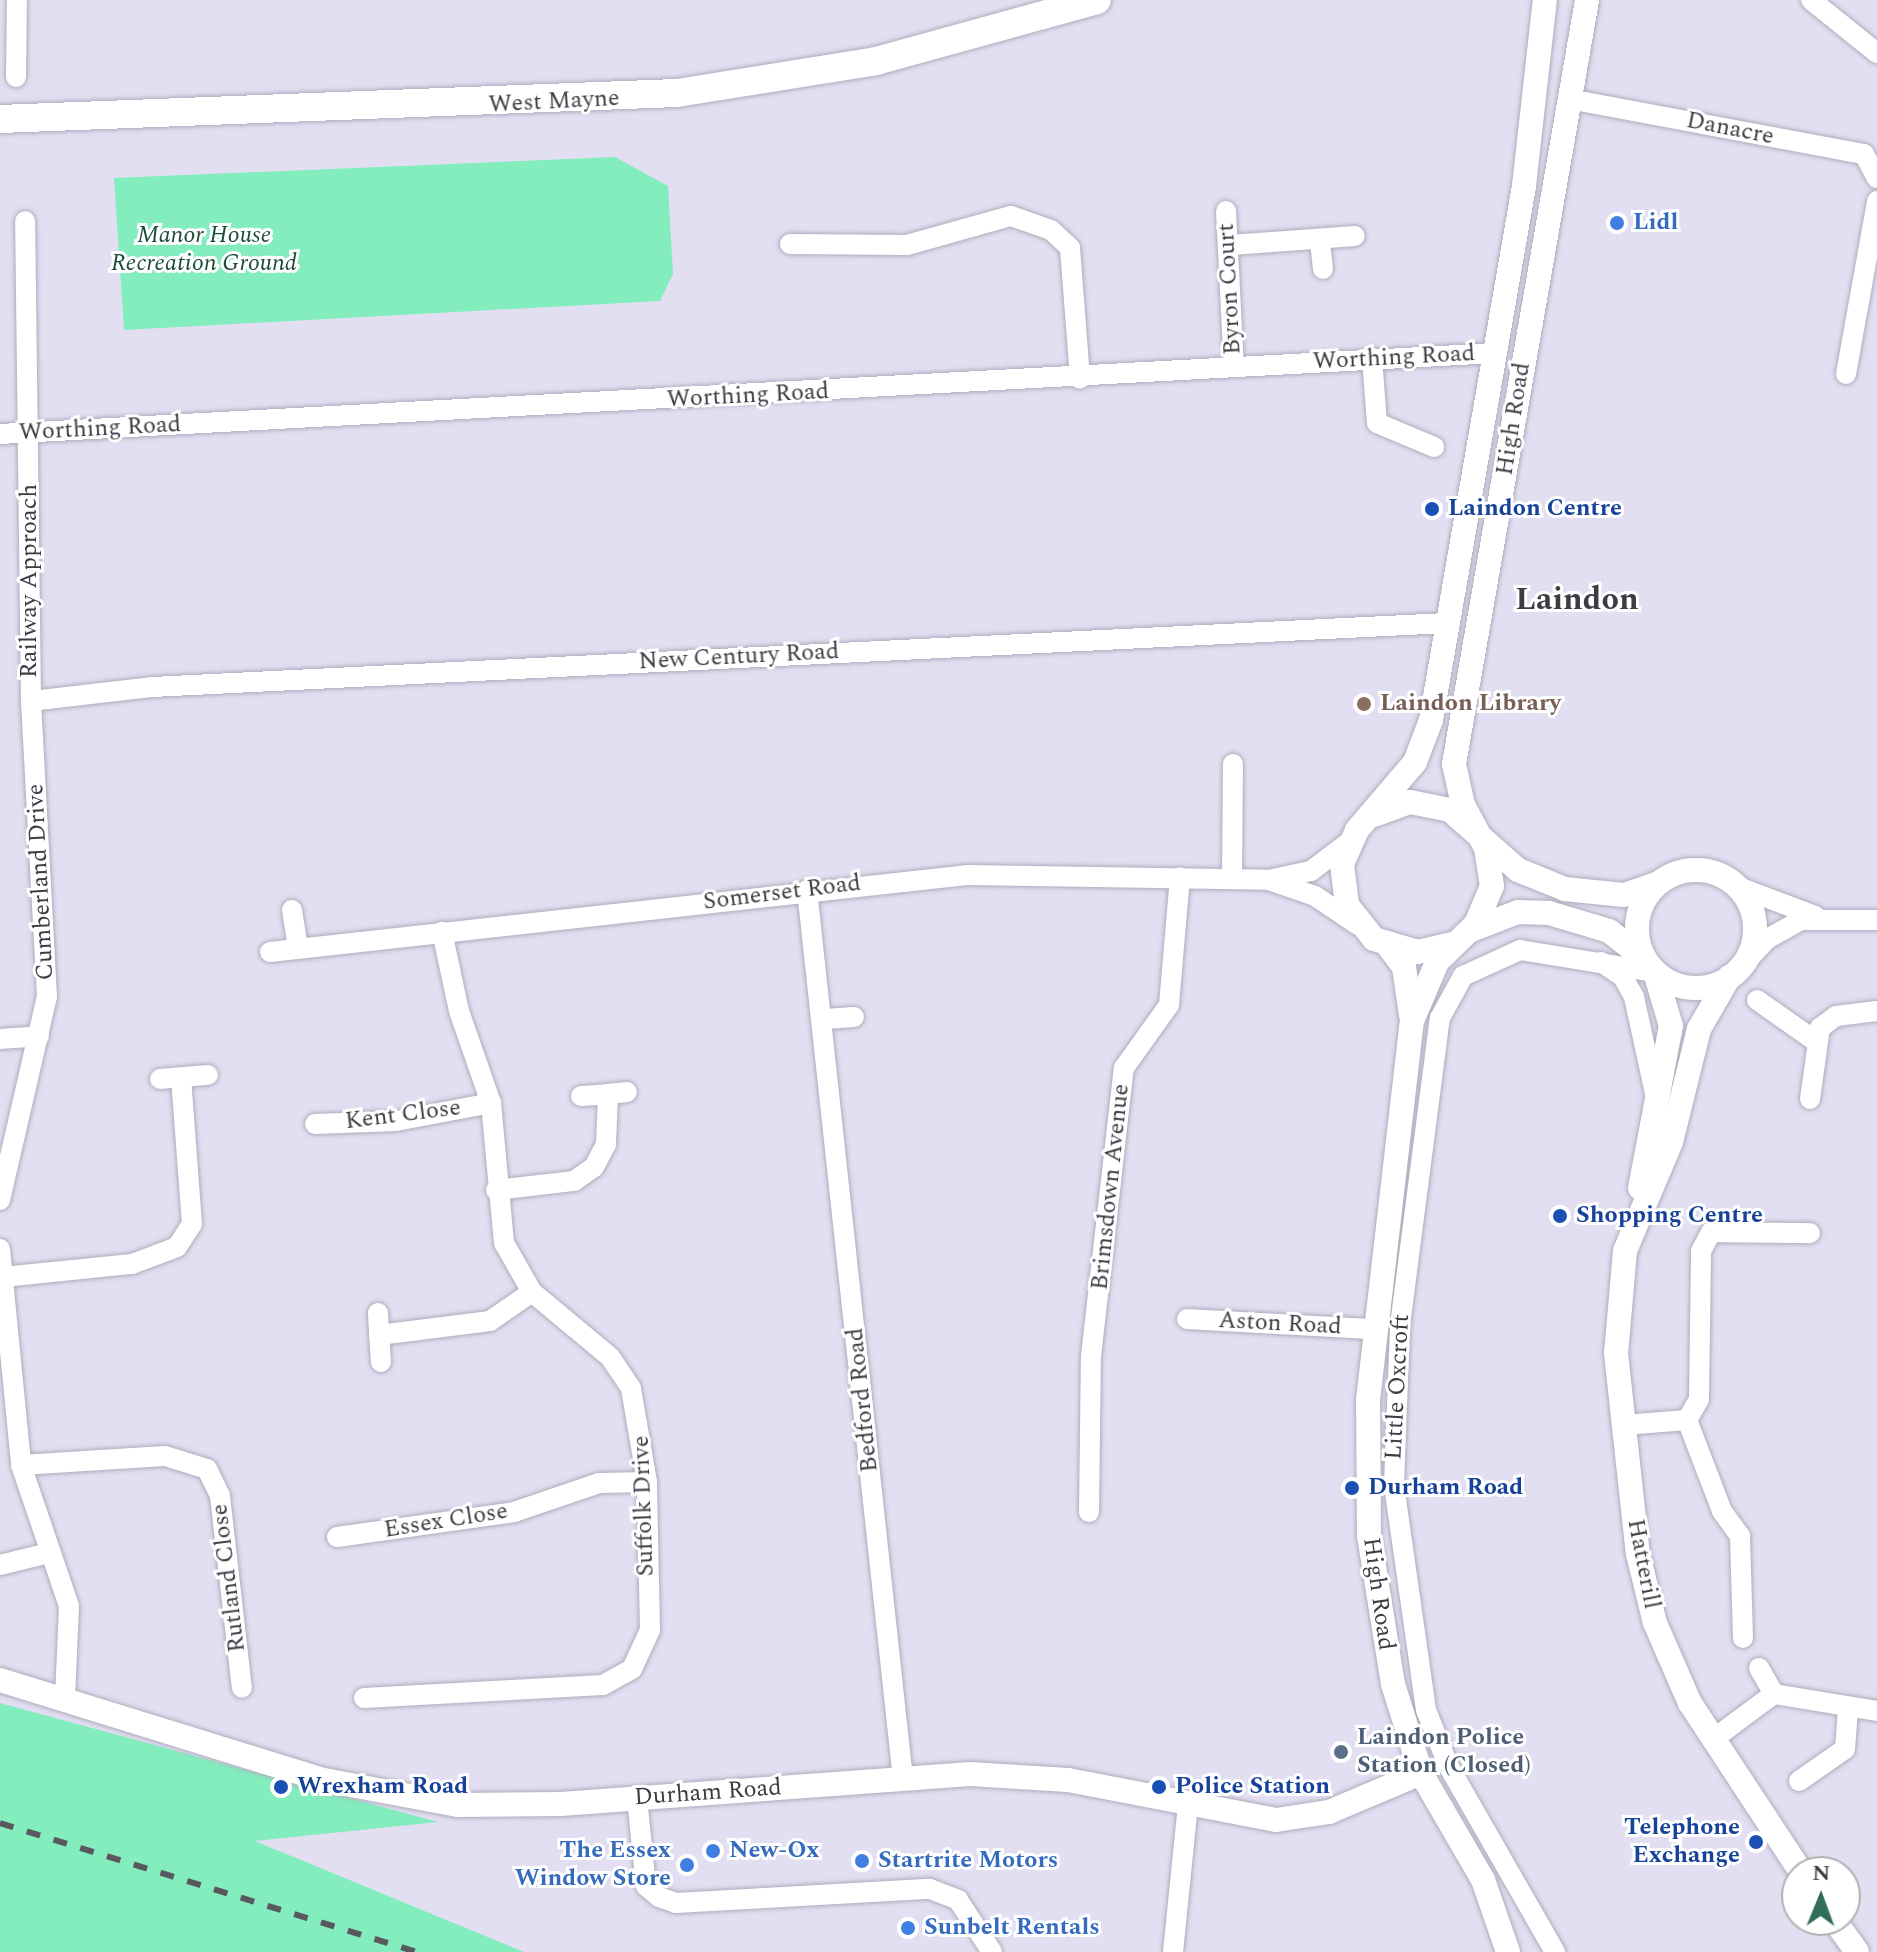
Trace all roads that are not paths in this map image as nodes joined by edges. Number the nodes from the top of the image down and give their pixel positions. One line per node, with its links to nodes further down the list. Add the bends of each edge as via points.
1 (17, 0): 7 (street)
2 (1097, 0): 9 (main road, West Mayne, via 890,58 677,93)
3 (1545, 0): 19 (street, High Road, via 1534,122)
4 (1587, 0): 8 (street, High Road)
5 (1811, 0): 6 (street)
6 (1877, 53)
7 (16, 77)
8 (1569, 99): 10 (street, Danacre, via 1864,154); 33 (street, High Road, via 1454,764 1458,791)
9 (0, 119)
10 (1877, 178)
11 (1877, 201): 22 (street)
12 (1226, 211): 17 (street, Byron Court)
13 (25, 221): 24 (street, Railway Approach)
14 (1355, 236): 15 (street)
15 (1320, 241): 17 (street); 18 (street)
16 (790, 244): 23 (street, via 907,245 1011,216 1051,230 1070,248)
17 (1231, 245): 21 (street, Byron Court)
18 (1323, 269)
19 (1495, 353): 20 (street, Worthing Road); 29 (street, High Road)
20 (1372, 358): 21 (street, Worthing Road); 26 (street, via 1377,423)
21 (1234, 367): 23 (street, Worthing Road)
22 (1846, 374)
23 (1080, 379): 24 (street, Worthing Road)
24 (30, 432): 25 (street, Worthing Road); 30 (street, Railway Approach)
25 (0, 434)
26 (1411, 441): 27 (street); 28 (street)
27 (1434, 447)
28 (1412, 463)
29 (1448, 623): 30 (street, New Century Road, via 152,687); 32 (street, High Road, via 1427,735)
30 (31, 701): 58 (street, Cumberland Drive, via 46,935)
31 (1233, 764): 36 (street)
32 (1372, 817): 33 (street, High Road, via 1410,802 1433,803); 34 (street, High Road)
33 (1478, 833): 38 (street, via 1529,877 1565,889 1624,895); 46 (street, High Road, via 1492,886)
34 (1350, 841): 37 (street, Somerset Road, via 1311,871); 44 (street, High Road, via 1342,886)
35 (1180, 877): 36 (street, Somerset Road); 40 (street, Somerset Road, via 967,875); 85 (street, Brimsdown Avenue, via 1179,955 1169,1005 1124,1068 1091,1356)
36 (1232, 878): 37 (street, Somerset Road)
37 (1269, 880): 44 (street, Somerset Road, via 1315,896)
38 (1663, 880): 39 (street, via 1695,870); 51 (street, via 1640,910)
39 (1736, 886): 42 (street); 52 (street, via 1755,922)
40 (807, 890): 45 (street, Somerset Road); 56 (street, Bedford Road)
41 (292, 910): 48 (street)
42 (1819, 916): 43 (street); 52 (street, via 1785,926)
43 (1877, 920)
44 (1360, 926): 47 (street, High Road)
45 (442, 932): 48 (street, Somerset Road); 66 (street, Suffolk Drive, via 459,1011)
46 (1461, 937): 47 (street, via 1418,952); 51 (street, via 1518,912 1549,913 1609,931); 57 (street, High Road)
47 (1389, 947): 57 (street, High Road, via 1404,967)
48 (298, 949): 49 (street, Somerset Road)
49 (270, 952)
50 (1589, 958): 51 (street, Little Oxcroft); 67 (street, Little Oxcroft, via 1618,972 1634,997); 108 (street, Little Oxcroft, via 1508,952 1463,976 1445,1005 1392,1432 1398,1534 1426,1710 1449,1767)
51 (1650, 965): 52 (street, via 1697,988); 67 (street, Hatterill, via 1671,1026)
52 (1735, 973): 71 (street, Hatterill, via 1699,1029 1671,1142)
53 (1757, 1000): 60 (street)
54 (1877, 1011): 60 (street, via 1830,1019)
55 (854, 1017): 56 (street)
56 (825, 1019): 100 (street, Bedford Road)
57 (1412, 1021): 78 (street, High Road)
58 (39, 1036): 59 (street); 70 (street, Cumberland Drive, via 5,1155)
59 (0, 1039)
60 (1814, 1040): 65 (street)
61 (208, 1075): 62 (street)
62 (181, 1078): 63 (street); 74 (street, via 192,1224 177,1247 132,1264)
63 (160, 1079)
64 (581, 1096): 69 (street, via 617,1093 606,1144 594,1167 574,1181)
65 (1810, 1099)
66 (491, 1103): 68 (street, Kent Close, via 396,1121); 69 (street, Suffolk Drive)
67 (1655, 1113): 71 (street, Hatterill)
68 (315, 1124)
69 (496, 1190): 75 (street, Suffolk Drive, via 504,1243)
70 (0, 1200)
71 (1635, 1218): 82 (street, Hatterill, via 1617,1300)
72 (1810, 1233): 81 (street, via 1711,1232 1701,1251 1699,1399)
73 (0, 1249): 74 (street)
74 (3, 1277): 83 (street)
75 (532, 1292): 79 (street, via 490,1321); 84 (street, Suffolk Drive, via 610,1357 631,1388)
76 (378, 1313): 79 (street)
77 (1187, 1319): 78 (street, Aston Road)
78 (1374, 1329): 99 (street, High Road, via 1368,1441 1374,1582 1393,1684)
79 (379, 1335): 80 (street)
80 (381, 1362)
81 (1687, 1420): 82 (street); 89 (street, via 1722,1511 1740,1536)
82 (1624, 1425): 98 (street, Hatterill, via 1646,1589 1672,1666)
83 (21, 1465): 87 (street); 92 (street, Rutland Close, via 165,1456 207,1469 220,1496)
84 (647, 1482): 86 (street, Essex Close, via 599,1483 514,1512); 95 (street, Suffolk Drive, via 650,1630 644,1653 622,1679 579,1690 471,1688)
85 (1089, 1512)
86 (337, 1537)
87 (49, 1553): 88 (street); 94 (street, via 73,1640)
88 (0, 1565)
89 (1743, 1638)
90 (1759, 1668): 93 (street)
91 (0, 1680): 94 (street, Durham Road)
92 (242, 1688)
93 (1774, 1694): 96 (street); 98 (street)
94 (65, 1698): 102 (street, Durham Road, via 374,1793 497,1807)
95 (364, 1698)
96 (1848, 1709): 97 (street); 101 (street, via 1845,1749)
97 (1877, 1711)
98 (1712, 1740): 104 (street, Hatterill)
99 (1421, 1773): 103 (street, Durham Road, via 1305,1819 1252,1819); 107 (street, High Road, via 1483,1880)
100 (903, 1780): 102 (street, Durham Road); 103 (street, Durham Road, via 1029,1776)
101 (1799, 1781)
102 (637, 1798): 105 (street, via 646,1886 659,1897 689,1902 930,1889 958,1900)
103 (1188, 1804): 106 (street)
104 (1790, 1856)
105 (992, 1952)
106 (1173, 1952)
107 (1508, 1952)
108 (1555, 1952)

